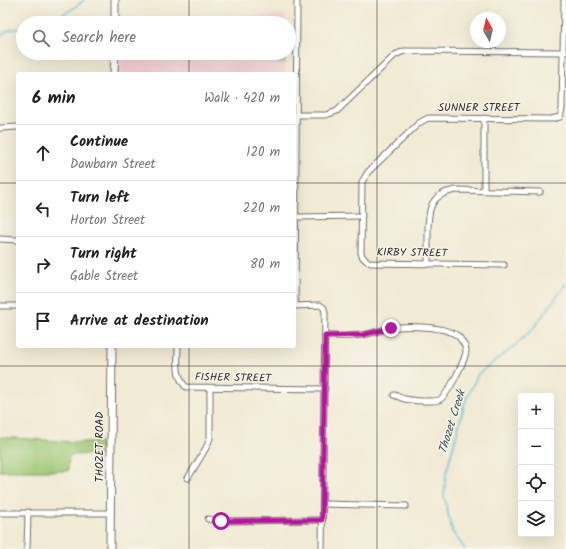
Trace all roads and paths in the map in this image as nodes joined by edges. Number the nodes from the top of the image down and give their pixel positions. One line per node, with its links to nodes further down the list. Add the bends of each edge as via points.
1 (115, 0): 4 (street)
2 (297, 0): 8 (street)
3 (564, 0): 5 (street)
4 (115, 16)
5 (565, 52): 8 (street, via 404,51 395,55 337,111 326,115); 9 (street, SUNNER STREET, via 560,117)
6 (115, 60): 7 (street)
7 (114, 72)
8 (296, 115): 14 (street)
9 (484, 118): 12 (street); 15 (street, SUNNER STREET, via 428,118 419,123 365,176 362,187)
10 (16, 127): 11 (street)
11 (0, 128)
12 (484, 191): 13 (street); 18 (street, via 450,191 433,202 428,216)
13 (540, 192)
14 (296, 216): 15 (street)
15 (362, 216): 18 (street, KIRBY STREET, via 361,253 368,262)
16 (0, 240): 17 (street)
17 (16, 240)
18 (428, 264): 19 (street, KIRBY STREET)
19 (504, 264)
20 (0, 306): 21 (street)
21 (16, 306)
22 (296, 306): 23 (street, via 320,304 324,308)
23 (325, 336): 27 (street); 28 (street, via 362,335 408,327 437,328 448,330 458,336 466,350 444,397 439,400 404,399)
24 (112, 348): 34 (street, THOZET ROAD)
25 (178, 348): 26 (street, FISHER STREET, via 180,381 186,387)
26 (210, 388): 27 (street, FISHER STREET); 29 (street, via 210,438)
27 (325, 389): 30 (street)
28 (394, 395)
29 (188, 478)
30 (323, 504): 31 (street); 36 (street)
31 (406, 506)
32 (28, 512): 33 (street); 34 (street); 37 (street)
33 (0, 513)
34 (111, 513): 38 (street, THOZET ROAD)
35 (208, 519): 36 (street)
36 (322, 520): 39 (street)
37 (27, 549)
38 (110, 549)
39 (322, 549)

